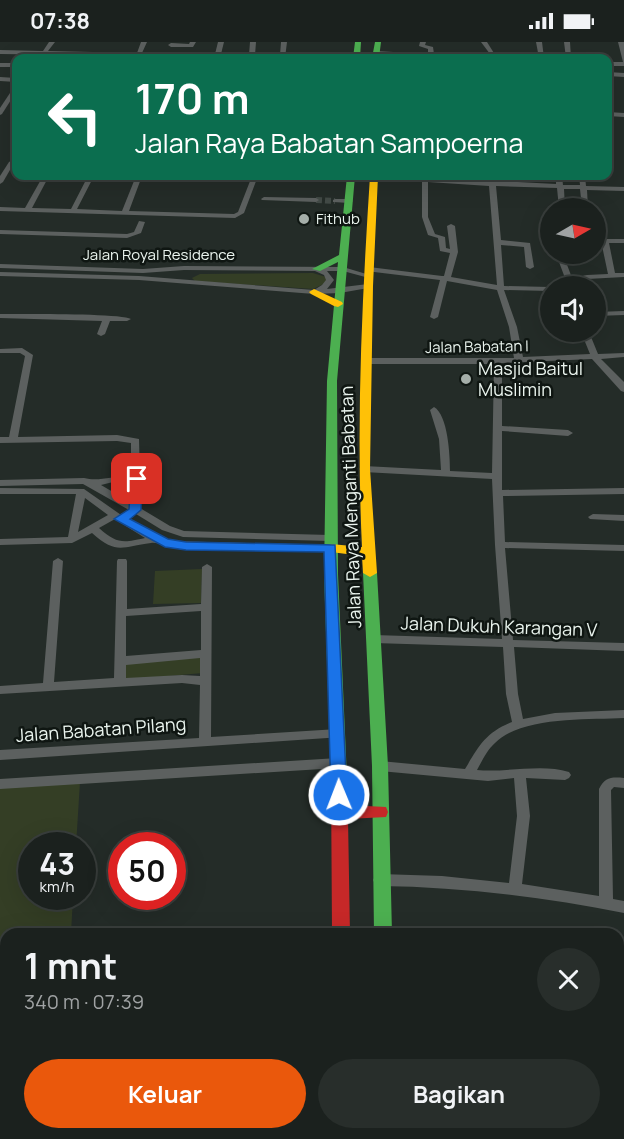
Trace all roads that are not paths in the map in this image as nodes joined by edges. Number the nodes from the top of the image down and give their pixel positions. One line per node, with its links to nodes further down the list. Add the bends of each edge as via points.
1 (24, 42): 9 (street)
2 (52, 42): 10 (street)
3 (193, 42): 6 (street, via 191,46)
4 (423, 42): 13 (street, via 422,46 431,48)
5 (621, 42): 14 (street)
6 (172, 43)
7 (377, 51): 12 (street)
8 (0, 52): 9 (street)
9 (17, 52): 10 (street)
10 (45, 52): 11 (street)
11 (130, 54)
12 (412, 54)
13 (434, 54)
14 (624, 62)
15 (12, 94): 16 (street)
16 (0, 113)
17 (11, 159): 29 (street)
18 (44, 180): 40 (street)
19 (90, 180): 41 (street)
20 (137, 180): 42 (street)
21 (253, 180): 42 (street, via 238,216)
22 (351, 180): 38 (main road, Jalan Raya Menganti Babatan)
23 (374, 180): 59 (main road, Jalan Raya Menganti Babatan)
24 (430, 180): 49 (street, via 426,217 432,235 441,237 442,248)
25 (469, 180): 28 (street)
26 (559, 180): 30 (street)
27 (583, 180): 31 (street)
28 (488, 181): 30 (street); 48 (street)
29 (0, 182)
30 (560, 186): 31 (street); 33 (street)
31 (584, 186): 32 (street); 34 (street)
32 (624, 189)
33 (561, 198)
34 (585, 198)
35 (264, 200): 36 (street)
36 (316, 200)
37 (335, 201): 38 (street)
38 (350, 201): 50 (main road, Jalan Raya Menganti Babatan)
39 (0, 209): 40 (street)
40 (27, 210): 41 (street)
41 (73, 211): 42 (street)
42 (125, 213)
43 (141, 222): 45 (street, via 137,233 127,236)
44 (451, 226): 49 (street)
45 (0, 232)
46 (606, 241): 47 (street); 55 (street)
47 (624, 241)
48 (498, 242): 52 (street, via 527,245); 60 (street)
49 (454, 252): 58 (street)
50 (344, 265): 53 (main road); 59 (street); 63 (main road, Jalan Raya Menganti Babatan)
51 (0, 266): 53 (street, Jalan Royal Residence, via 142,271)
52 (530, 267)
53 (317, 268): 62 (street, via 330,280)
54 (0, 274): 62 (street, Jalan Royal Residence, via 139,278)
55 (612, 274): 56 (street); 57 (street)
56 (624, 275)
57 (595, 276)
58 (447, 277): 59 (street); 60 (street); 67 (street)
59 (367, 278): 63 (street); 75 (main road, Jalan Raya Menganti Babatan)
60 (500, 286): 61 (street); 77 (street)
61 (540, 288)
62 (314, 292): 63 (main road)
63 (341, 295): 104 (main road, Jalan Raya Menganti Babatan, via 332,381)
64 (624, 313): 65 (street)
65 (606, 314)
66 (0, 316): 68 (street)
67 (434, 317)
68 (107, 318): 69 (street); 70 (street)
69 (127, 319)
70 (101, 334)
71 (589, 342): 74 (street)
72 (0, 351): 83 (street, via 22,350 28,354)
73 (624, 355): 74 (street, Jalan Babatan I)
74 (595, 357): 77 (street, Jalan Babatan I); 78 (street)
75 (366, 361): 76 (street, Jalan Babatan I); 84 (main road, Jalan Raya Menganti Babatan)
76 (498, 361): 77 (street, Jalan Babatan I); 80 (street)
77 (519, 361)
78 (624, 389)
79 (434, 410): 85 (street, via 444,439)
80 (498, 428): 81 (street); 86 (street)
81 (568, 433)
82 (0, 440): 83 (street)
83 (13, 440): 87 (street, via 134,440 138,444)
84 (364, 469): 85 (street); 106 (main road, Jalan Raya Menganti Babatan)
85 (447, 474): 86 (street)
86 (497, 476): 93 (street)
87 (137, 479): 89 (street, via 117,478); 95 (street)
88 (0, 483): 89 (street, via 79,480)
89 (93, 484): 94 (street)
90 (0, 491): 91 (street)
91 (81, 491): 96 (street); 101 (street)
92 (624, 491): 93 (street)
93 (497, 493): 105 (street)
94 (122, 501): 95 (street); 96 (street)
95 (135, 510): 96 (street); 102 (street, via 177,532)
96 (114, 514): 99 (street); 100 (street)
97 (593, 517): 98 (street)
98 (624, 518)
99 (94, 528): 100 (street, via 116,545); 101 (street)
100 (154, 539): 102 (street, via 178,546)
101 (72, 540): 103 (street)
102 (256, 541): 104 (street)
103 (0, 542)
104 (334, 543): 106 (main road); 124 (main road, Jalan Raya Menganti Babatan)
105 (500, 545): 107 (street); 114 (street)
106 (363, 546): 113 (main road, Jalan Raya Menganti Babatan)
107 (624, 548)
108 (58, 561): 120 (street)
109 (122, 561): 112 (street)
110 (207, 567): 111 (street)
111 (206, 607): 112 (street); 116 (street)
112 (122, 614): 117 (street)
113 (374, 639): 114 (street, Jalan Dukuh Karangan V); 128 (main road, Jalan Raya Menganti Babatan)
114 (507, 642): 115 (street, Jalan Dukuh Karangan V); 123 (street)
115 (624, 647)
116 (206, 654): 117 (street); 118 (street)
117 (120, 661): 119 (street)
118 (205, 681): 119 (street); 125 (street)
119 (120, 682): 120 (street)
120 (48, 687): 121 (street)
121 (0, 690)
122 (624, 714): 123 (street, via 554,718)
123 (518, 725): 129 (street, via 490,739)
124 (338, 734): 125 (street, Jalan Babatan Pilang); 127 (main road, Jalan Raya Menganti Babatan)
125 (205, 741): 126 (street, Jalan Babatan Pilang)
126 (0, 755)
127 (338, 762): 133 (street); 134 (main road, Jalan Raya Menganti Babatan)
128 (380, 766): 129 (street); 135 (main road, Jalan Raya Menganti Babatan)
129 (470, 773): 130 (street)
130 (519, 773): 131 (street); 137 (street, via 524,793 523,839)
131 (565, 775)
132 (624, 783): 138 (street, via 611,782 605,789)
133 (0, 784)
134 (339, 812): 135 (main road); 140 (main road, Jalan Raya Menganti Babatan)
135 (380, 812): 136 (main road, Jalan Raya Menganti Babatan)
136 (380, 880): 137 (street); 141 (main road, Jalan Raya Menganti Babatan)
137 (515, 888): 138 (street)
138 (606, 904): 139 (street)
139 (624, 907)
140 (341, 928)
141 (383, 928)

